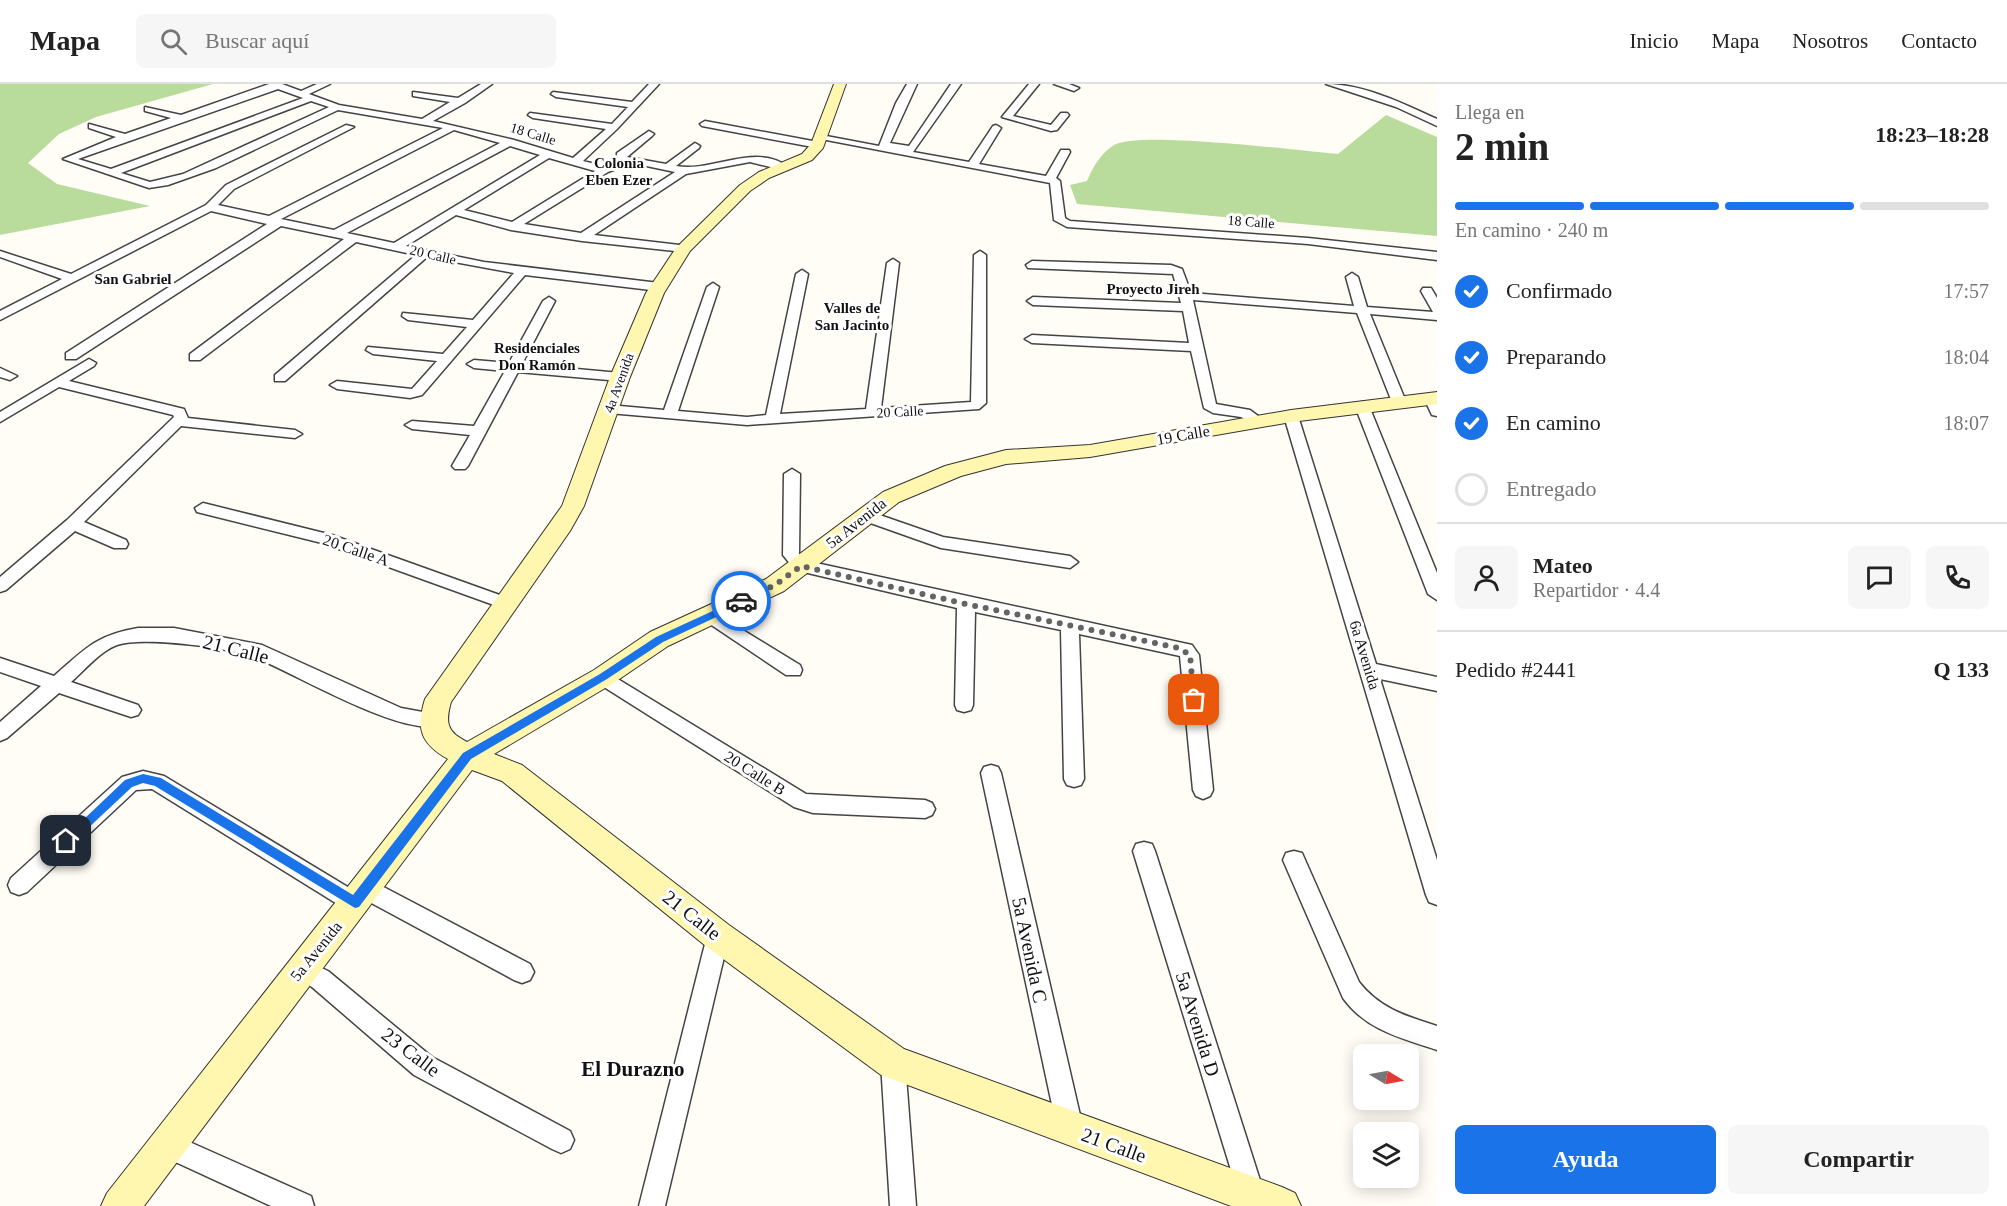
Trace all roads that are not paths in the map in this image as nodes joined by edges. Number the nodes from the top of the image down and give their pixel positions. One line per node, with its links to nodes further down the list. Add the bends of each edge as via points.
1 (325, 84): 14 (street)
2 (488, 84): 16 (street)
3 (654, 84): 17 (street)
4 (840, 84): 33 (street)
5 (912, 84): 6 (street, via 883,144 912,149)
6 (956, 84)
7 (1034, 84): 21 (street, via 1007,117 1054,128)
8 (1059, 84): 11 (street)
9 (1331, 84): 24 (street, via 1399,105)
10 (276, 85): 14 (street, 18 Calle); 22 (street)
11 (1074, 88)
12 (416, 94): 16 (street)
13 (556, 94): 17 (street)
14 (305, 96): 18 (street, 18 Calle); 45 (street)
15 (1406, 96): 24 (street, via 1422,104)
16 (462, 101): 23 (street)
17 (636, 105): 29 (street)
18 (337, 107): 23 (street, 18 Calle); 45 (street, via 197,172 153,185)
19 (148, 109): 22 (street)
20 (533, 115): 29 (street)
21 (1064, 115)
22 (180, 118): 32 (street)
23 (424, 122): 28 (street, 18 Calle)
24 (1437, 123)
25 (705, 124): 33 (street)
26 (92, 126): 32 (street)
27 (350, 128): 47 (street, via 230,187)
28 (453, 128): 34 (street, 18 Calle); 49 (street)
29 (614, 128): 39 (street)
30 (996, 128): 40 (street)
31 (649, 134): 38 (street, via 621,155)
32 (125, 137): 45 (street, via 68,159)
33 (819, 141): 40 (street); 42 (street, 4a Avenida, via 807,157)
34 (510, 142): 37 (street, 18 Calle); 51 (street)
35 (695, 146): 41 (street)
36 (1065, 152): 46 (street)
37 (548, 154): 39 (street, 18 Calle); 48 (street)
38 (622, 161): 41 (street); 43 (street)
39 (575, 162): 43 (street, 18 Calle)
40 (972, 166): 46 (street)
41 (668, 167): 44 (street)
42 (783, 167): 44 (street, via 750,159); 55 (street, 4a Avenida, via 745,188)
43 (604, 170): 50 (street)
44 (684, 171): 53 (street)
45 (111, 173)
46 (1052, 180): 59 (street, 18 Calle, via 1062,222 1308,241)
47 (210, 207): 49 (street, 20 Calle); 65 (street)
48 (458, 212): 50 (street); 54 (street)
49 (273, 222): 51 (street, 20 Calle); 81 (street)
50 (511, 227): 53 (street)
51 (338, 233): 52 (street, 20 Calle)
52 (355, 237): 54 (street, 20 Calle); 82 (street)
53 (582, 238): 55 (street)
54 (396, 247): 56 (street, 20 Calle)
55 (684, 248): 66 (street, 4a Avenida)
56 (425, 253): 62 (street, 20 Calle); 88 (street)
57 (2, 254): 65 (street)
58 (980, 255): 95 (street, 20 Calle, via 979,403)
59 (1437, 256)
60 (893, 263): 95 (street)
61 (1032, 265): 71 (street, via 1175,270)
62 (523, 270): 66 (street, 20 Calle); 77 (street)
63 (802, 274): 100 (street)
64 (1352, 277): 73 (street)
65 (70, 278): 74 (street)
66 (659, 287): 87 (street, 4a Avenida)
67 (713, 287): 96 (street)
68 (1427, 291): 72 (street)
69 (549, 301): 86 (street)
70 (1033, 301): 71 (street)
71 (1186, 302): 73 (street); 79 (street)
72 (1437, 309)
73 (1362, 310): 76 (street); 91 (street)
74 (0, 316)
75 (408, 316): 77 (street)
76 (1437, 316)
77 (477, 324): 83 (street)
78 (1032, 339): 79 (street)
79 (1197, 347): 101 (street, via 1209,405 1213,409 1245,413)
80 (373, 350): 83 (street)
81 (71, 356)
82 (195, 357)
83 (444, 358): 90 (street, via 414,394)
84 (89, 363): 89 (street)
85 (474, 364): 86 (street)
86 (512, 367): 87 (street); 103 (street)
87 (620, 377): 94 (street, 4a Avenida)
88 (280, 378)
89 (59, 383): 98 (street); 99 (street, via 179,412)
90 (337, 385)
91 (1399, 402): 92 (street, 19 Calle); 93 (street, 19 Calle)
92 (1435, 403)
93 (1362, 406): 97 (street, 19 Calle); 115 (street)
94 (609, 409): 96 (street, 20 Calle); 116 (street, 4a Avenida, via 562,526)
95 (873, 413): 100 (street, 20 Calle)
96 (670, 414): 100 (street, 20 Calle, via 719,420)
97 (1291, 416): 101 (street, 19 Calle); 122 (street, 6a Avenida)
98 (0, 418)
99 (180, 418): 104 (street); 110 (street)
100 (772, 420)
101 (1259, 422): 107 (street, 19 Calle, via 1090,451 1006,457)
102 (412, 425): 103 (street)
103 (478, 430): 105 (street)
104 (295, 434)
105 (460, 466)
106 (792, 474): 113 (street, via 791,555)
107 (931, 479): 109 (street, 5a Avenida, via 891,496)
108 (203, 508): 116 (street, 20 Calle A, via 326,539)
109 (868, 516): 112 (street, via 949,543); 113 (street, 5a Avenida)
110 (73, 525): 111 (street); 114 (street)
111 (120, 544)
112 (1070, 562)
113 (801, 566): 117 (street); 118 (street, 5a Avenida, via 775,585)
114 (0, 586)
115 (1437, 594)
116 (506, 603): 128 (street, 4a Avenida, via 438,699)
117 (966, 604): 119 (street); 126 (street)
118 (710, 616): 121 (street); 123 (street, 5a Avenida, via 659,639)
119 (1070, 627): 132 (street); 133 (street, via 1186,650 1190,655)
120 (0, 665): 124 (street)
121 (793, 670)
122 (1370, 670): 125 (street); 138 (street, 6a Avenida)
123 (603, 676): 130 (street, 5a Avenida); 134 (street, 20 Calle B, via 801,801)
124 (57, 684): 127 (street); 128 (street, 21 Calle, via 114,639 174,635 262,652 398,715); 129 (street)
125 (1437, 684)
126 (964, 705)
127 (131, 710)
128 (432, 720): 130 (street, 21 Calle, via 436,734)
129 (0, 733)
130 (467, 756): 139 (street, 5a Avenida); 140 (street, 21 Calle, via 512,773)
131 (991, 772): 145 (street, 5a Avenida C)
132 (1074, 779)
133 (1203, 790)
134 (925, 809)
135 (1144, 852): 148 (street, 5a Avenida D)
136 (1294, 860): 143 (street, via 1361,1006 1376,1017)
137 (20, 885): 139 (street, via 129,783 143,779 157,782)
138 (1437, 895)
139 (360, 896): 141 (street, 5a Avenida); 142 (street)
140 (718, 936): 144 (street, 21 Calle); 151 (street)
141 (300, 969): 146 (street, 23 Calle, via 320,979 423,1066); 147 (street, 5a Avenida)
142 (522, 972)
143 (1437, 1038)
144 (893, 1063): 145 (street, 21 Calle); 152 (street)
145 (1070, 1128): 148 (street, 21 Calle)
146 (561, 1140)
147 (167, 1145): 149 (street, 5a Avenida); 150 (street)
148 (1267, 1201)
149 (120, 1206)
150 (301, 1206)
151 (652, 1206)
152 (903, 1206)

